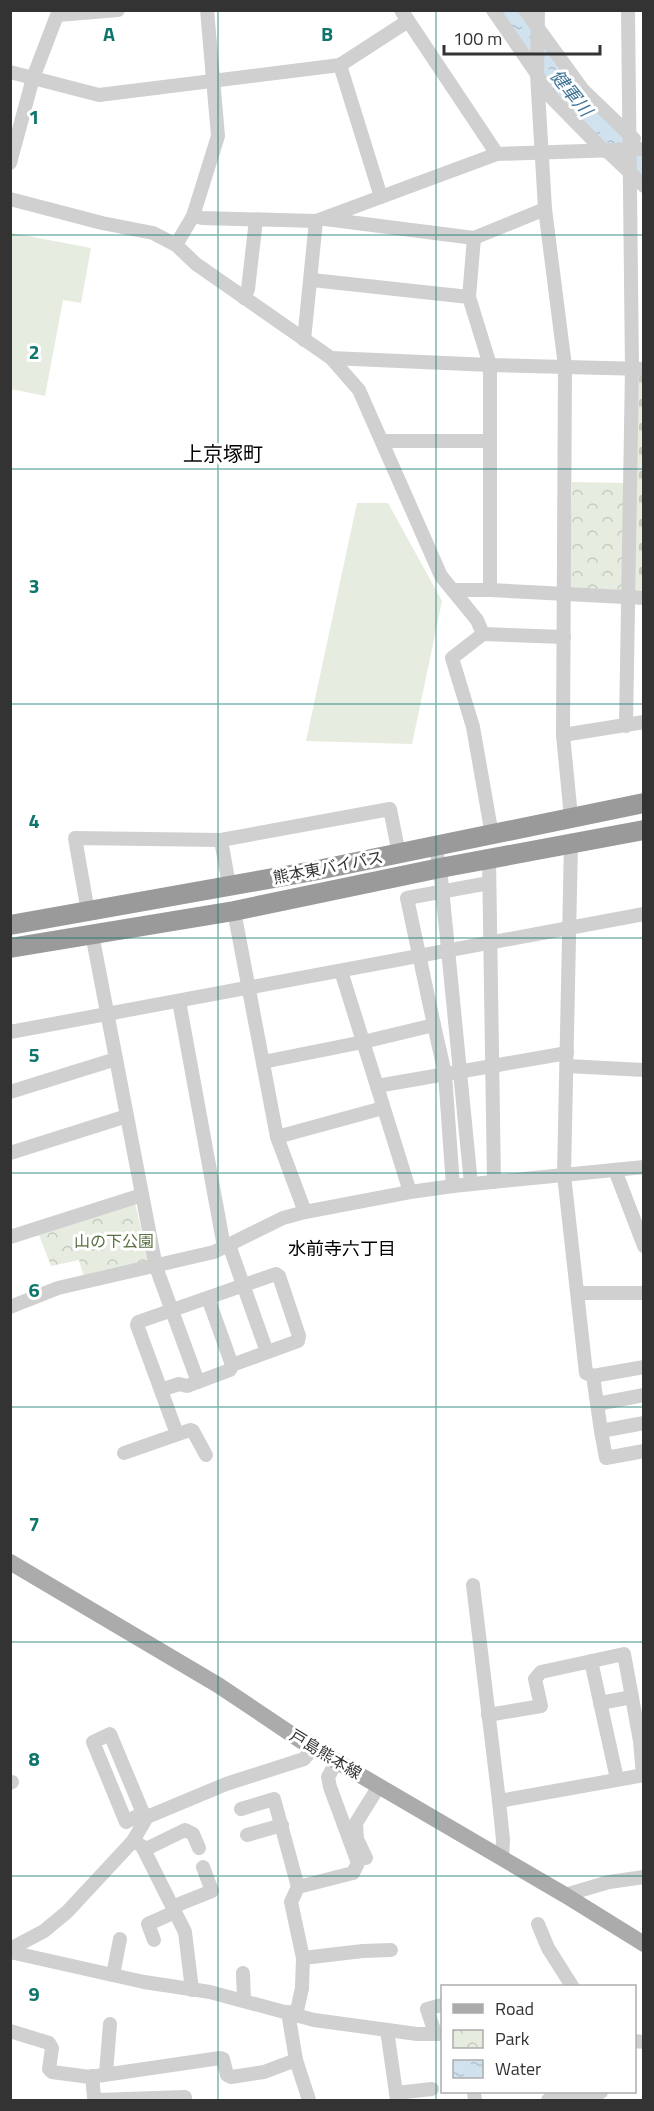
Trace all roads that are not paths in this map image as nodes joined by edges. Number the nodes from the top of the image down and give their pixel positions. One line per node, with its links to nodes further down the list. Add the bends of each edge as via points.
1 (118, 10): 7 (street)
2 (207, 10): 14 (street)
3 (493, 10): 12 (street)
4 (525, 10): 9 (street)
5 (538, 10): 9 (street)
6 (628, 10): 15 (street)
7 (59, 13): 13 (street)
8 (407, 15): 10 (street); 18 (street)
9 (538, 29): 12 (street); 15 (street, via 583,90)
10 (340, 65): 14 (street); 22 (street)
11 (10, 72): 13 (street)
12 (537, 74): 16 (street, via 547,93); 17 (street)
13 (33, 78): 14 (street, via 99,95); 19 (street)
14 (214, 80): 25 (street, via 218,136)
15 (637, 146): 16 (street); 20 (street)
16 (606, 151): 17 (street); 20 (street)
17 (541, 153): 18 (street); 24 (street)
18 (497, 154): 22 (street)
19 (10, 163)
20 (631, 174): 21 (street); 37 (street)
21 (644, 186)
22 (381, 197): 27 (street)
23 (10, 199): 29 (street, via 153,232)
24 (545, 209): 28 (street); 36 (street)
25 (193, 216): 26 (street); 29 (street)
26 (256, 219): 27 (street); 32 (street)
27 (320, 220): 28 (street); 30 (street)
28 (474, 238): 31 (street)
29 (176, 245): 32 (street)
30 (312, 280): 31 (street); 33 (street)
31 (469, 297): 35 (street)
32 (244, 298): 33 (street)
33 (304, 340): 34 (street)
34 (331, 358): 35 (street); 38 (street, via 359,390)
35 (490, 365): 36 (street); 39 (street)
36 (565, 366): 37 (street); 42 (street)
37 (638, 369): 43 (street)
38 (382, 441): 39 (street); 40 (street, via 441,576)
39 (490, 441): 41 (street)
40 (454, 590): 41 (street); 45 (street)
41 (490, 590): 42 (street)
42 (564, 595): 43 (street); 46 (street)
43 (629, 597): 44 (street); 48 (street)
44 (644, 598)
45 (483, 634): 46 (street); 53 (street, via 452,658 473,727)
46 (564, 637): 49 (street)
47 (644, 722): 48 (street)
48 (626, 726): 49 (street)
49 (563, 735): 51 (street)
50 (644, 803): 51 (highway, 熊本東バイパス)
51 (571, 817): 53 (highway, 熊本東バイパス)
52 (644, 830): 55 (highway, 熊本東バイパス)
53 (492, 835): 56 (highway, 熊本東バイパス)
54 (221, 840): 57 (street, via 390,809); 61 (street); 64 (street, via 75,838)
55 (571, 843): 58 (highway, 熊本東バイパス); 67 (street)
56 (435, 846): 57 (highway, 熊本東バイパス); 59 (street)
57 (399, 854): 61 (highway, 熊本東バイパス)
58 (489, 858): 59 (highway, 熊本東バイパス); 60 (street)
59 (440, 868): 62 (street); 63 (highway, 熊本東バイパス)
60 (489, 883): 62 (street); 69 (street)
61 (229, 885): 64 (highway, 熊本東バイパス)
62 (443, 891): 71 (street); 72 (street, via 407,898)
63 (234, 911): 68 (highway, 熊本東バイパス); 74 (street)
64 (88, 912): 66 (highway, 熊本東バイパス)
65 (644, 914): 67 (street)
66 (10, 925)
67 (568, 928): 69 (street); 81 (street)
68 (92, 934): 70 (highway, 熊本東バイパス); 76 (street)
69 (490, 942): 71 (street); 83 (street)
70 (10, 948)
71 (449, 949): 72 (street); 85 (street)
72 (419, 955): 73 (street); 77 (street)
73 (341, 971): 74 (street); 79 (street)
74 (249, 987): 75 (street); 82 (street)
75 (179, 1001): 76 (street); 103 (street)
76 (108, 1015): 78 (street); 80 (street)
77 (435, 1024): 79 (street); 86 (street)
78 (10, 1032)
79 (363, 1042): 82 (street); 87 (street)
80 (116, 1059): 88 (street); 90 (street)
81 (567, 1059): 83 (street); 84 (street); 95 (street)
82 (263, 1062): 91 (street)
83 (492, 1066): 85 (street); 96 (street)
84 (644, 1070)
85 (462, 1071): 86 (street); 97 (street)
86 (445, 1074): 87 (street); 98 (street)
87 (377, 1086): 89 (street)
88 (10, 1092)
89 (383, 1108): 91 (street); 99 (street)
90 (127, 1116): 92 (street); 100 (street)
91 (277, 1137): 101 (street)
92 (10, 1153)
93 (644, 1167): 94 (street)
94 (615, 1170): 95 (street); 104 (street)
95 (564, 1175): 96 (street); 107 (street)
96 (494, 1182): 97 (street)
97 (471, 1184): 98 (street)
98 (453, 1186): 99 (street)
99 (410, 1192): 101 (street)
100 (142, 1196): 102 (street); 105 (street)
101 (305, 1212): 103 (street, via 283,1218)
102 (10, 1238)
103 (226, 1246): 105 (street); 106 (street)
104 (644, 1246)
105 (156, 1267): 110 (street, via 58,1288); 111 (street)
106 (243, 1286): 109 (street); 112 (street); 112 (street, via 279,1276 299,1336 298,1341)
107 (578, 1293): 108 (street); 115 (street, via 586,1373)
108 (644, 1293)
109 (208, 1298): 111 (street); 113 (street)
110 (10, 1307)
111 (172, 1311): 116 (street); 117 (street, via 137,1325)
112 (267, 1352): 113 (street)
113 (232, 1365): 116 (street, via 230,1370)
114 (644, 1367): 115 (street)
115 (593, 1376): 119 (street)
116 (198, 1382): 117 (street)
117 (161, 1390): 122 (street)
118 (644, 1395): 119 (street)
119 (597, 1404): 121 (street)
120 (644, 1423): 121 (street)
121 (600, 1431): 123 (street, via 606,1458)
122 (177, 1434): 124 (street); 125 (street, via 193,1431)
123 (644, 1451)
124 (124, 1453)
125 (206, 1455)
126 (10, 1562): 132 (main road, 戸島熊本線, via 218,1685)
127 (473, 1585): 131 (street)
128 (591, 1661): 129 (street, via 624,1654); 130 (street); 131 (street, via 536,1675 541,1706)
129 (632, 1697): 130 (street); 134 (street)
130 (600, 1703): 135 (street)
131 (488, 1714): 137 (street)
132 (314, 1748): 133 (main road, 戸島熊本線); 142 (street, via 304,1759 226,1784 147,1817)
133 (337, 1761): 136 (main road, 戸島熊本線); 148 (street, via 328,1777 330,1787 358,1863 353,1873)
134 (643, 1775): 135 (street)
135 (617, 1779): 137 (street)
136 (379, 1786): 144 (street, via 356,1823 357,1839); 145 (main road, 戸島熊本線)
137 (499, 1801): 145 (street)
138 (241, 1809): 140 (street, via 274,1798)
139 (126, 1822): 139 (street, via 93,1742 110,1734 143,1813)
140 (282, 1825): 141 (street); 148 (street)
141 (248, 1835)
142 (139, 1846): 143 (street, via 193,1827); 150 (street); 156 (street, via 44,1931)
143 (199, 1848)
144 (366, 1858)
145 (502, 1858): 149 (main road, 戸島熊本線)
146 (203, 1867): 150 (street, via 212,1891)
147 (644, 1877): 149 (street, via 609,1882)
148 (298, 1887): 157 (street, via 291,1902)
149 (565, 1896): 154 (main road, 戸島熊本線)
150 (173, 1910): 153 (street, via 148,1924); 161 (street, via 184,1932)
151 (538, 1924): 160 (street)
152 (120, 1939): 159 (street)
153 (154, 1940)
154 (644, 1944)
155 (391, 1950): 157 (street)
156 (10, 1951): 159 (street)
157 (303, 1958): 164 (street, via 302,1988)
158 (243, 1973): 162 (street)
159 (113, 1975): 161 (street)
160 (571, 1985)
161 (192, 1989): 162 (street)
162 (244, 2001): 164 (street)
163 (441, 2006): 168 (street, via 427,2009)
164 (292, 2013): 166 (street, via 314,2020); 169 (street)
165 (110, 2024): 170 (street)
166 (387, 2030): 168 (street); 173 (street)
167 (10, 2031): 170 (street, via 49,2043 51,2072)
168 (439, 2034)
169 (296, 2060): 170 (street, via 264,2072 231,2077 220,2058); 175 (street)
170 (99, 2074): 174 (street, via 94,2097 97,2100)
171 (432, 2089): 173 (street)
172 (589, 2093): 176 (street)
173 (396, 2097)
174 (185, 2100)
175 (309, 2100)
176 (548, 2100)

